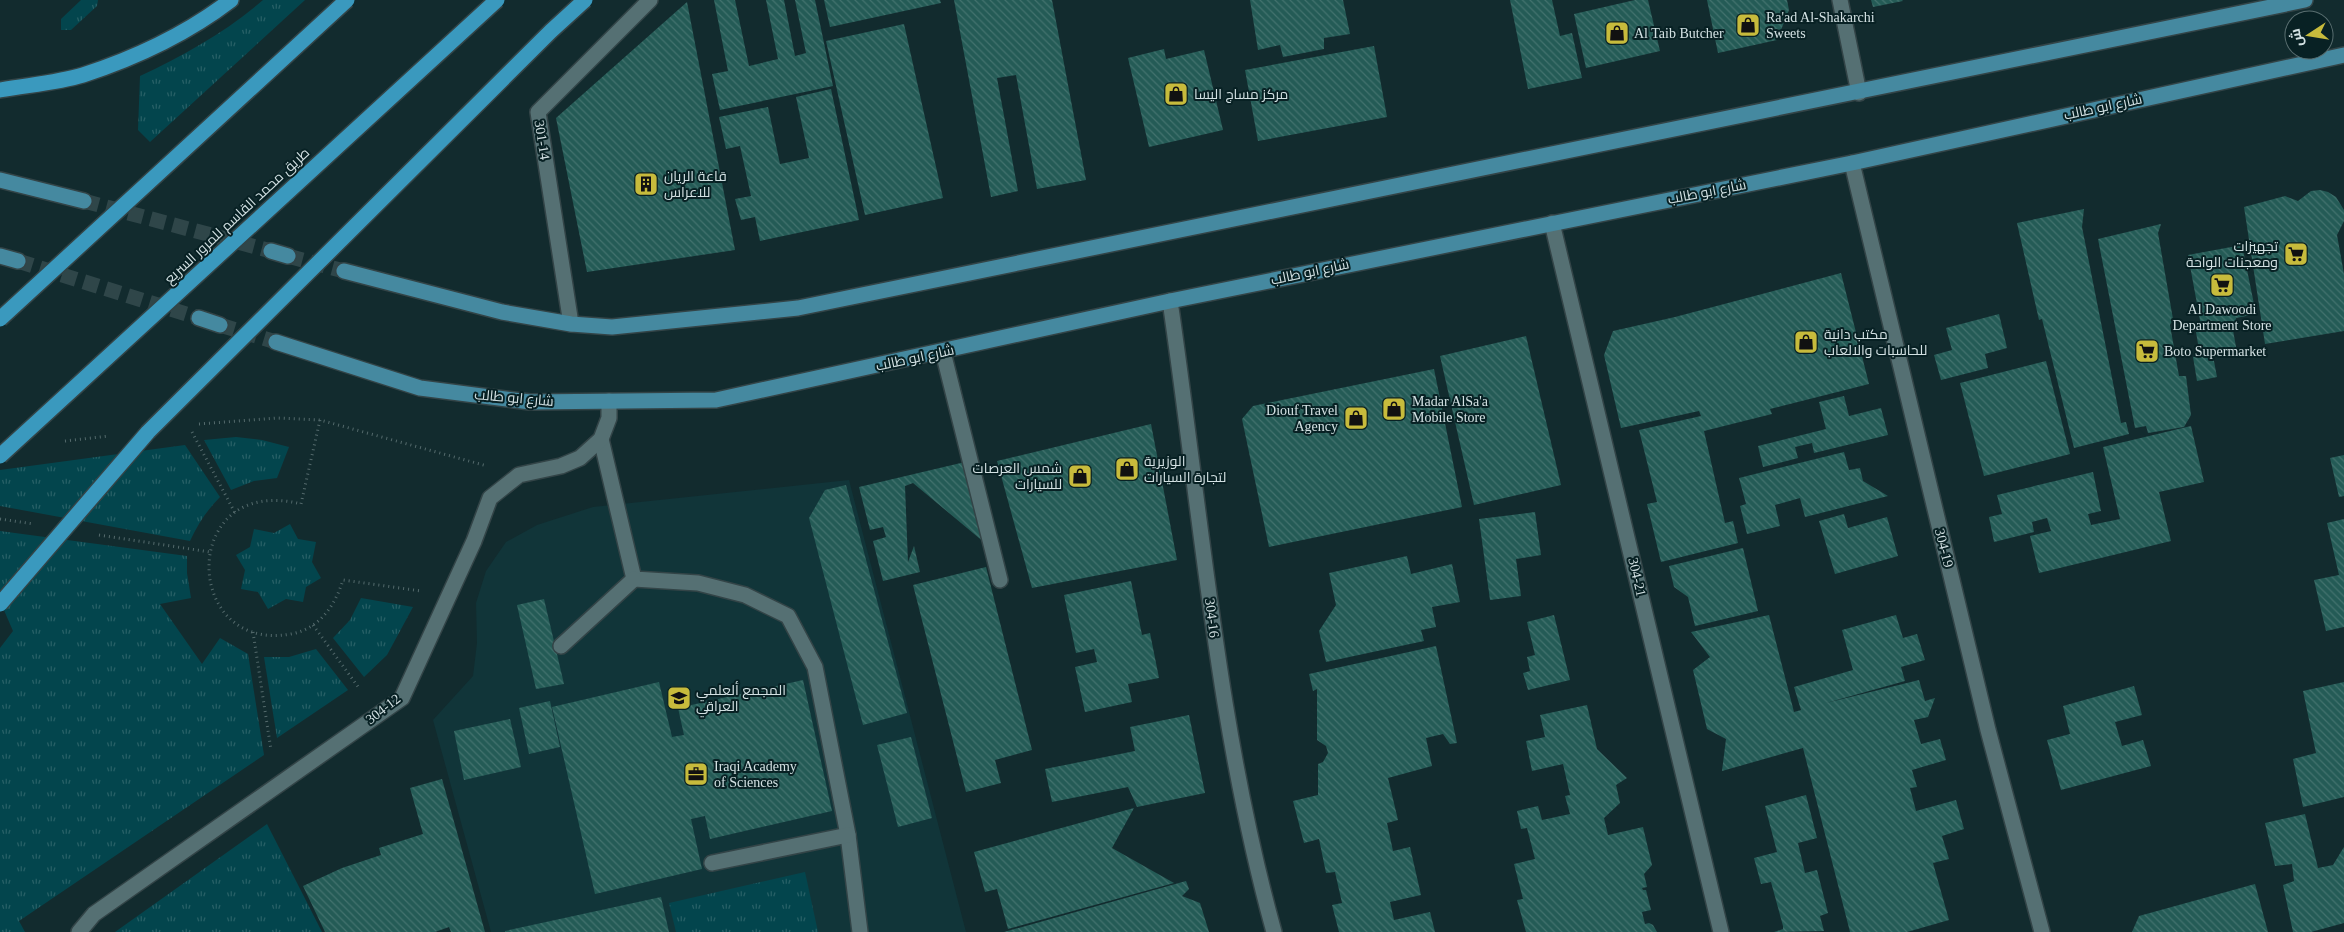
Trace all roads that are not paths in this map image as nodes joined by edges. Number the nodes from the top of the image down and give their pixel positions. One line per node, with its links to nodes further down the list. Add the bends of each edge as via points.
1 (231, 0): 9 (highway, via 214,13 150,48 82,75)
2 (347, 0): 22 (highway, bridge)
3 (497, 0): 29 (highway, طريق محمد القاسم للمرور السريع, bridge)
4 (585, 0): 32 (highway, bridge, via 148,432)
5 (650, 0): 23 (street, 301-14, via 538,112)
6 (1840, 0): 10 (street)
7 (2305, 0): 10 (main road)
8 (2344, 55): 11 (main road, شارع ابو طالب)
9 (0, 90)
10 (1860, 93): 23 (main road, via 798,308 612,327)
11 (1852, 163): 14 (main road, شارع ابو طالب); 40 (street, 304-19, via 1988,730)
12 (0, 180): 13 (main road)
13 (84, 201)
14 (1552, 223): 20 (main road, شارع ابو طالب); 39 (street, 304-21)
15 (271, 251): 17 (main road)
16 (0, 256): 18 (main road)
17 (288, 256)
18 (18, 261)
19 (344, 271): 23 (main road, via 502,312)
20 (1170, 301): 26 (main road, شارع ابو طالب); 38 (street, 304-16, via 1216,650 1254,863)
21 (199, 318): 24 (main road)
22 (0, 320)
23 (571, 324)
24 (220, 325)
25 (276, 342): 27 (main road, شارع ابو طالب, via 420,388 530,402)
26 (943, 352): 27 (main road, شارع ابو طالب, via 716,400); 31 (street)
27 (609, 401): 28 (street, 304-12, via 609,418)
28 (601, 438): 30 (street); 36 (street, 304-12, via 580,458 561,466 519,475 490,498 474,541 402,698 94,914)
29 (0, 456)
30 (634, 579): 33 (street); 34 (street, via 698,583 745,595 788,616 815,667)
31 (1000, 580)
32 (0, 604)
33 (561, 646)
34 (848, 835): 35 (street); 37 (street)
35 (712, 863)
36 (79, 932)
37 (860, 932)
38 (1274, 932)
39 (1721, 932)
40 (2042, 932)

